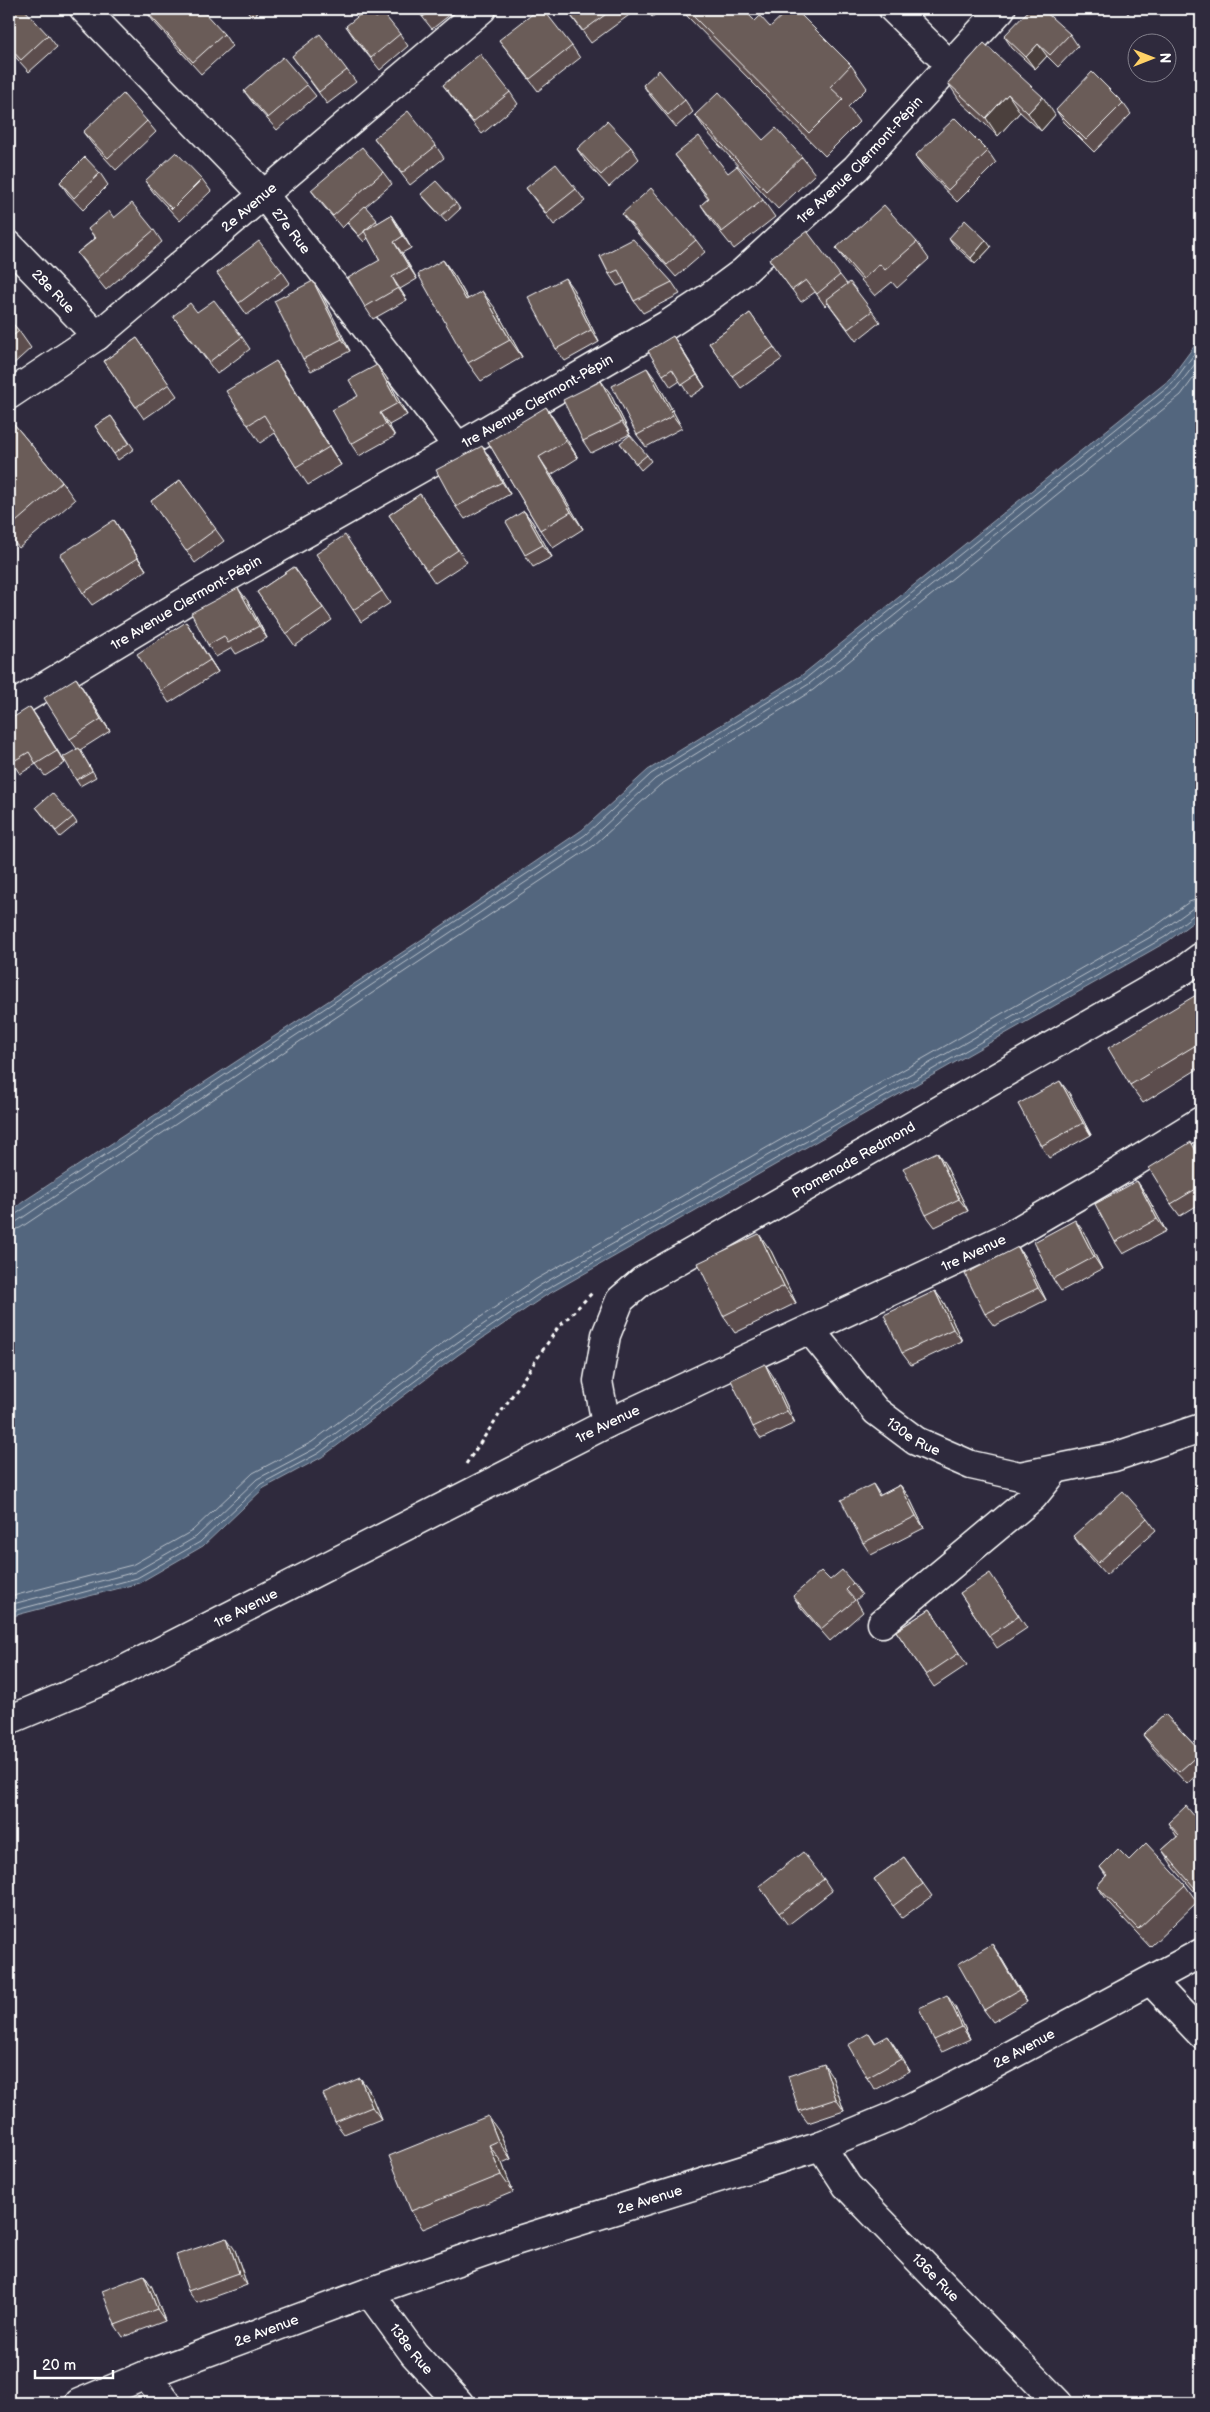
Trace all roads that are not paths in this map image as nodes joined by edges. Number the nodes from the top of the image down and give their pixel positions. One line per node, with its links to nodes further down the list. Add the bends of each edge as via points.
1 (84, 9): 6 (street, 27e Rue)
2 (482, 9): 6 (street, 2e Avenue)
3 (893, 9): 5 (street)
4 (1001, 9): 5 (street, 1re Avenue Clermont-Pépin)
5 (950, 65): 10 (street, 1re Avenue Clermont-Pépin, via 856,168 742,272 667,325)
6 (264, 195): 8 (street, 2e Avenue); 10 (street, 27e Rue)
7 (9, 245): 8 (street, 28e Rue)
8 (97, 336): 9 (street, 2e Avenue)
9 (9, 395)
10 (458, 447): 11 (street, 1re Avenue Clermont-Pépin, via 198,594)
11 (9, 708)
12 (1201, 958): 15 (street, Promenade Redmond, via 642,1281 620,1300 606,1335 598,1381)
13 (1201, 1121): 14 (street, 1re Avenue, via 1007,1237)
14 (810, 1330): 15 (street, 1re Avenue); 17 (street, 130e Rue, via 876,1411 916,1441 971,1465 1020,1476)
15 (606, 1424): 19 (street, 1re Avenue, via 104,1680)
16 (1201, 1428): 17 (street, 130e Rue, via 1114,1457)
17 (1055, 1470): 18 (street, via 1033,1497)
18 (882, 1622)
19 (9, 1720)
20 (1201, 1953): 21 (street, 2e Avenue)
21 (1151, 1981): 22 (street); 23 (street, 2e Avenue, via 896,2115)
22 (1201, 2034)
23 (821, 2146): 24 (street, 2e Avenue, via 509,2243); 29 (street, 136e Rue, via 846,2186)
24 (369, 2292): 25 (street, 2e Avenue); 28 (street, 138e Rue, via 414,2354)
25 (146, 2375): 26 (street, 2e Avenue); 27 (street)
26 (79, 2403)
27 (168, 2403)
28 (459, 2403)
29 (1058, 2403)

